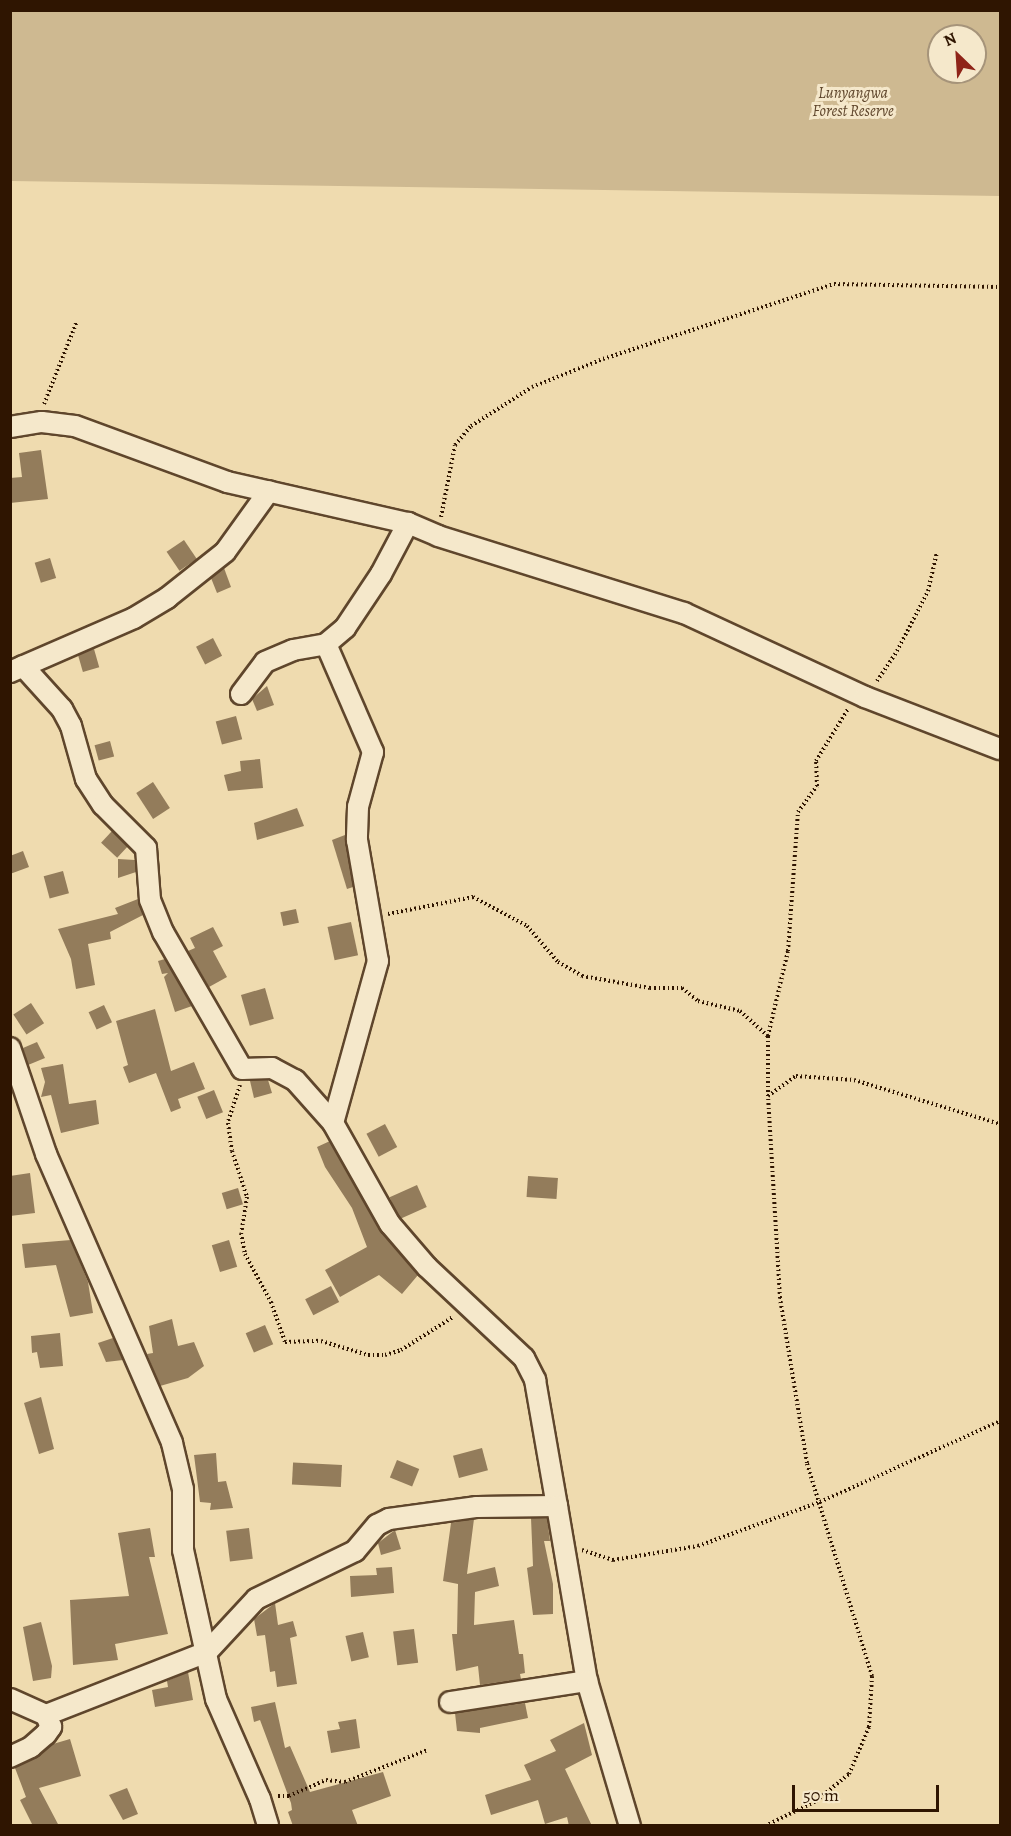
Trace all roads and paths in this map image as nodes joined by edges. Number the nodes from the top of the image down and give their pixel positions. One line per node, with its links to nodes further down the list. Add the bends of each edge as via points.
1 (1000, 287): 7 (path, via 834,284 603,359 532,387 471,426 455,445)
2 (77, 321): 3 (path, via 41,411)
3 (42, 422): 4 (street); 5 (street, via 75,426 227,482)
4 (10, 427)
5 (269, 491): 6 (street); 10 (street, via 225,552 198,577 134,618)
6 (408, 523): 7 (street); 9 (street, via 366,599 345,628)
7 (438, 536): 12 (street, via 684,613)
8 (937, 552): 12 (path, via 927,591 897,651)
9 (326, 644): 11 (street, via 293,650 265,662); 14 (street, via 373,752 358,807 357,840)
10 (17, 669): 17 (street, via 62,709 86,778 103,805 146,848 150,900 163,932)
11 (241, 694)
12 (866, 698): 13 (street); 15 (path, via 850,706 816,761 817,786 798,812 788,951)
13 (1000, 749)
14 (370, 912): 15 (path, via 393,914 473,897 527,926 558,962 582,976 650,988 682,988 698,1001 740,1011); 19 (street, via 378,972 367,996)
15 (768, 1036): 18 (path)
16 (10, 1048): 26 (street, via 46,1154 172,1443 183,1489 183,1550)
17 (242, 1069): 19 (street, via 272,1068 286,1073); 21 (path, via 228,1123 246,1197 241,1233 245,1254 271,1302 285,1342 321,1341 385,1356)
18 (768, 1096): 20 (path, via 796,1076 854,1080); 23 (path, via 780,1298 807,1463)
19 (333, 1123): 21 (street, via 390,1224 427,1267)
20 (1000, 1124)
21 (470, 1306): 24 (street, via 524,1358 535,1380)
22 (1000, 1421): 23 (path)
23 (820, 1502): 25 (path, via 698,1546 645,1557 614,1560); 36 (path, via 872,1676 869,1727 849,1774 816,1801)
24 (557, 1506): 25 (street); 26 (street, via 477,1507 389,1520 372,1529 355,1551 256,1599)
25 (562, 1544): 27 (street)
26 (207, 1652): 30 (street); 33 (street, via 216,1699)
27 (587, 1681): 29 (street); 35 (street)
28 (10, 1699): 30 (street)
29 (450, 1702)
30 (46, 1715): 32 (street, via 51,1727 46,1734 31,1747)
31 (427, 1750): 33 (path, via 345,1782 326,1780 289,1797)
32 (10, 1756)
33 (260, 1799): 34 (street)
34 (268, 1826)
35 (630, 1826)
36 (765, 1826)

